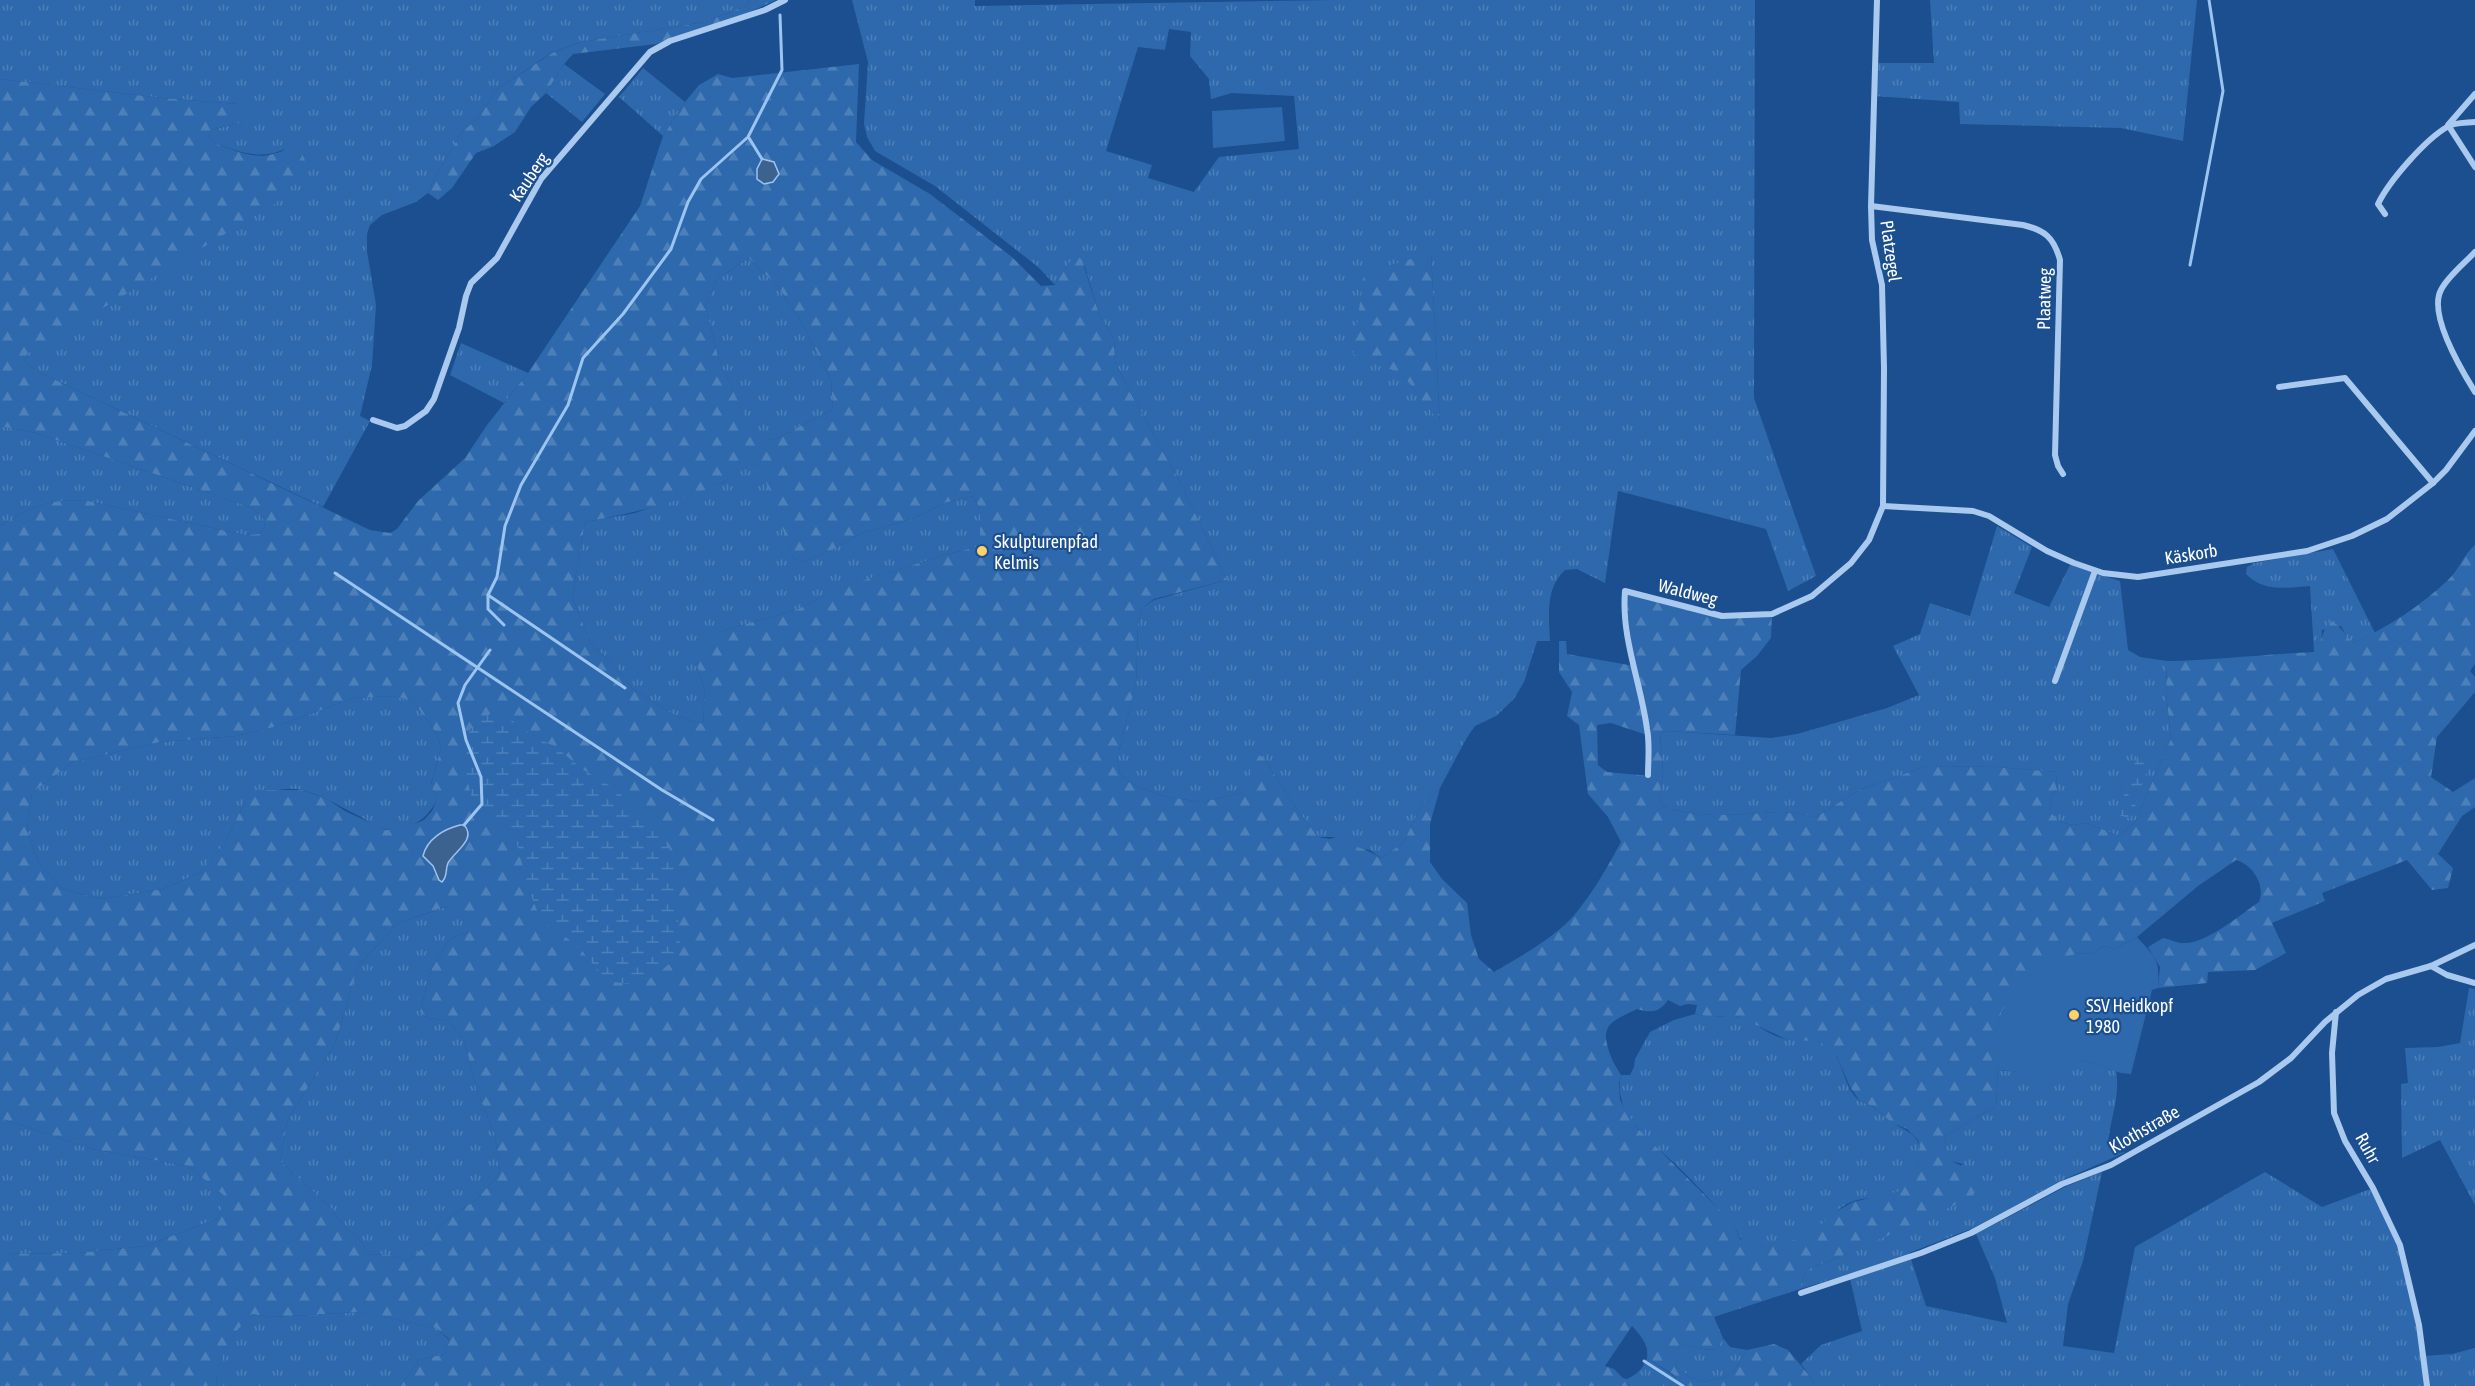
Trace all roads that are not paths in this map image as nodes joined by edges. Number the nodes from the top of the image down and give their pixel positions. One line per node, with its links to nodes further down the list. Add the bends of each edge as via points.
1 (785, 0): 12 (street, Kauberg, via 670,41 650,52 541,179 501,252 471,283 459,328 434,399 426,411 397,428)
2 (1877, 0): 7 (street, Platzegel)
3 (2475, 94): 5 (street)
4 (2475, 122): 5 (street)
5 (2448, 125): 6 (street); 8 (street, via 2384,191 2378,204)
6 (2475, 167)
7 (1871, 206): 14 (street, Plaatweg, via 2023,225 2050,237 2060,260 2055,455); 16 (street, Platzegel, via 1872,240 1882,285)
8 (2385, 214)
9 (2475, 252): 11 (street, via 2440,290 2438,312)
10 (2279, 387): 15 (street, via 2345,378)
11 (2475, 392)
12 (373, 420)
13 (2475, 431): 15 (street, Käskorb)
14 (2063, 474)
15 (2433, 483): 17 (street, Käskorb, via 2386,519 2307,551 2138,577)
16 (1883, 506): 17 (street, Käskorb, via 1981,513 2047,551); 19 (street, Waldweg, via 1869,540 1851,563 1812,596 1772,614 1722,616 1625,591 1625,630 1647,726)
17 (2095, 571): 18 (street)
18 (2055, 681)
19 (1648, 775)
20 (2475, 945): 21 (street, Klothstraße)
21 (2431, 966): 22 (street); 23 (street, Klothstraße, via 2386,979)
22 (2475, 983)
23 (2336, 1012): 24 (street, Klothstraße, via 2291,1058 2259,1082 2111,1165 2062,1184 1971,1233); 25 (street, Ruhr, via 2332,1053 2334,1113 2400,1245 2412,1291)
24 (1801, 1293)
25 (2427, 1386)

